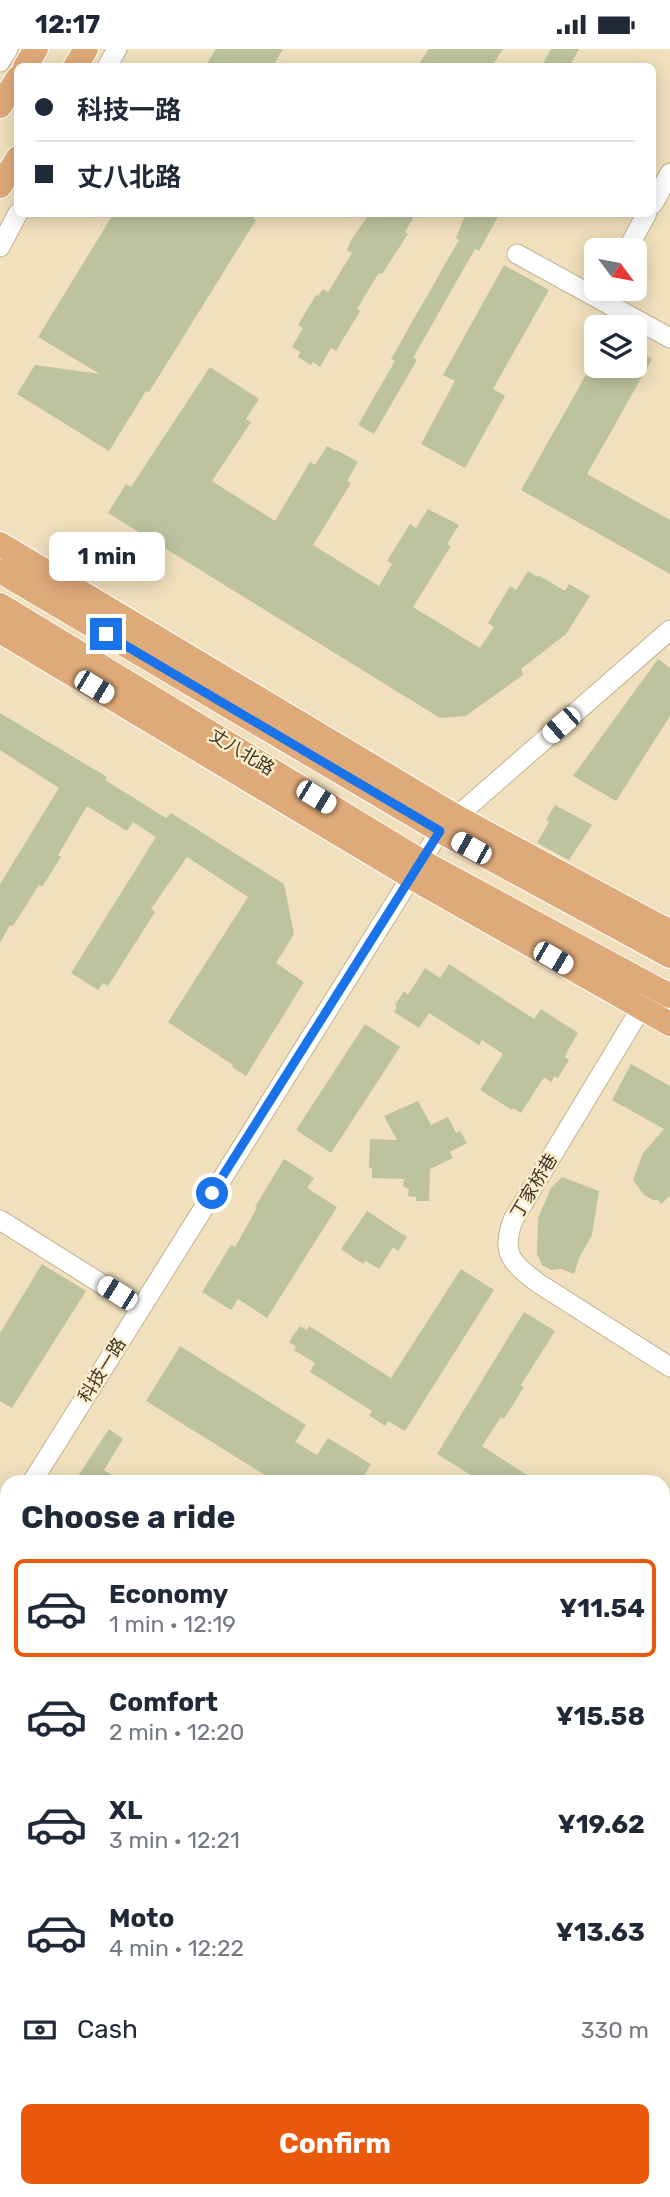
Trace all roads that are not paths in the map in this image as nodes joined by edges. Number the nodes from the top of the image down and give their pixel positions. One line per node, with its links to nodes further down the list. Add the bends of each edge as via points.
1 (8, 49): 2 (street)
2 (0, 62)
3 (14, 84): 4 (main road)
4 (0, 106)
5 (14, 164): 7 (main road)
6 (670, 173): 8 (street)
7 (0, 186)
8 (656, 199)
9 (16, 217): 12 (street)
10 (645, 217): 11 (street)
11 (633, 238)
12 (0, 247)
13 (517, 254): 14 (street)
14 (584, 286)
15 (613, 301): 16 (street)
16 (670, 338)
17 (0, 544): 22 (main road)
18 (0, 571): 22 (main road, 丈八北路)
19 (0, 605): 23 (main road, 丈八北路)
20 (670, 630): 22 (street, 科技一路)
21 (0, 631): 23 (main road)
22 (448, 824): 23 (street, 科技一路); 24 (main road); 25 (main road, 丈八北路)
23 (416, 869): 26 (main road, 丈八北路); 29 (street, 科技一路)
24 (670, 932)
25 (670, 956)
26 (655, 997): 27 (main road, 丈八北路); 30 (street, 丁家桥巷, via 513,1220 506,1240 520,1269 538,1283)
27 (670, 1024)
28 (0, 1220): 29 (street)
29 (141, 1308): 31 (street, 科技一路)
30 (670, 1367)
31 (36, 1475)

